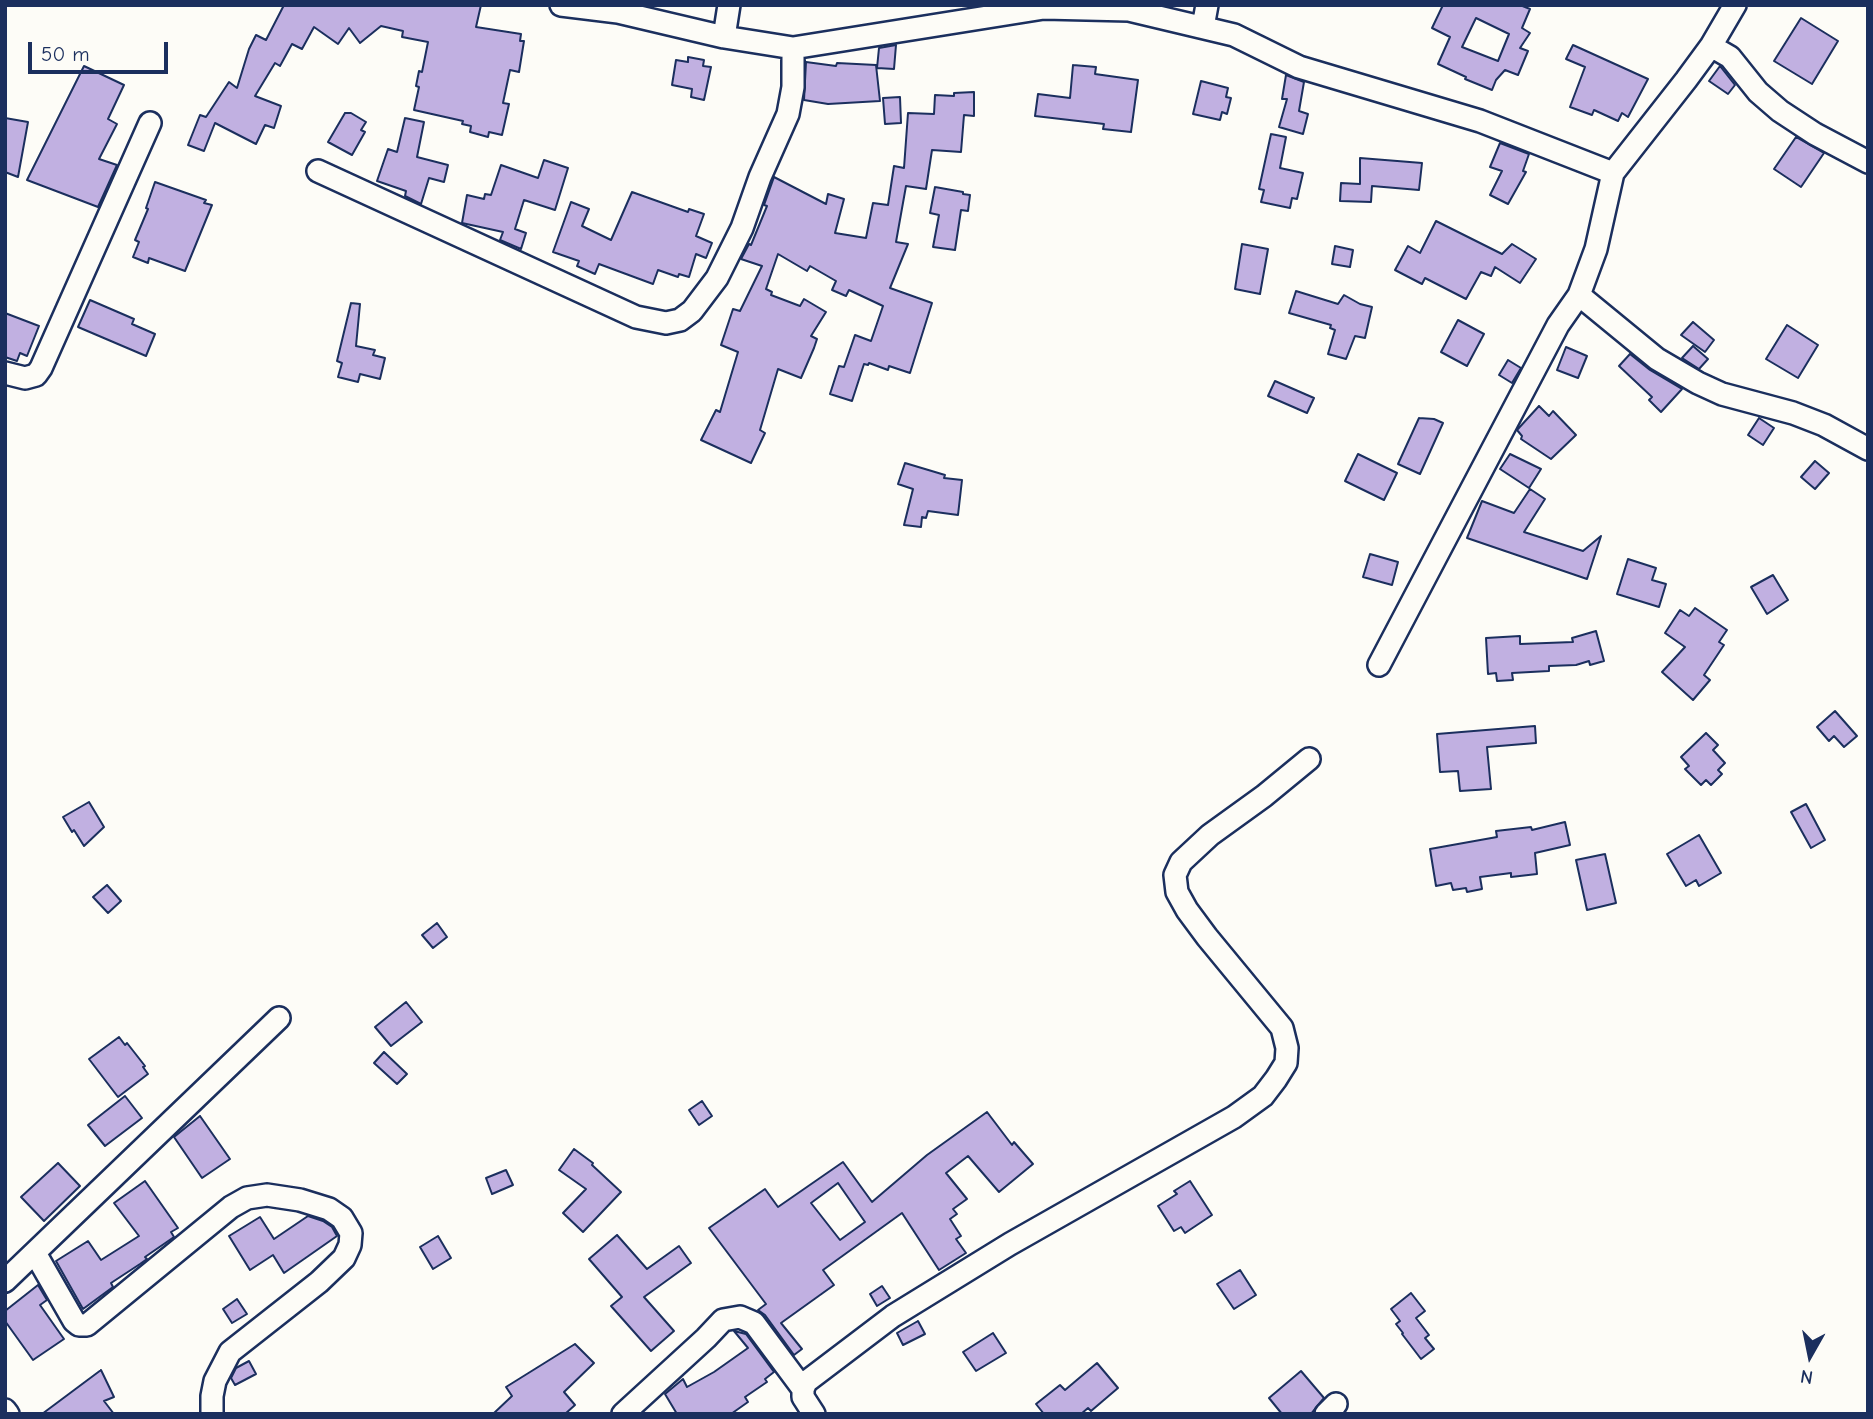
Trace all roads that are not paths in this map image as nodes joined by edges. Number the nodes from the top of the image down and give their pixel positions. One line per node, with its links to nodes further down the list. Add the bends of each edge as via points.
1 (561, 5): 7 (street, via 618,12)
2 (729, 5): 7 (street)
3 (1208, 5): 6 (street)
4 (1735, 5): 8 (street)
5 (1044, 7): 6 (street, via 1129,10); 9 (street)
6 (1203, 27): 13 (street, via 1234,35 1299,67 1480,121)
7 (724, 37): 9 (street)
8 (1711, 46): 11 (street, via 1730,57 1780,111); 13 (street)
9 (793, 48): 12 (street, via 788,114 742,228 717,278 680,320 650,322 636,317)
10 (150, 122): 15 (street, via 41,368 25,378)
11 (1868, 162)
12 (318, 171)
13 (1613, 173): 14 (street, via 1596,249)
14 (1578, 295): 16 (street, via 1657,359 1698,383 1824,425); 17 (street)
15 (5, 373)
16 (1868, 449)
17 (1379, 665)
18 (1309, 760): 22 (street, via 1210,835 1181,862 1175,875 1177,892 1187,910 1282,1028 1286,1063 1263,1096 893,1316 810,1377)
19 (279, 1018): 20 (street)
20 (35, 1253): 21 (street); 23 (street, via 74,1321 87,1325 230,1207 247,1198 267,1195 300,1200 342,1218 351,1233 344,1258 230,1352 215,1381)
21 (5, 1281)
22 (803, 1389): 24 (street, via 754,1323 740,1317 723,1320); 25 (street)
23 (212, 1414)
24 (622, 1414)
25 (814, 1414)

